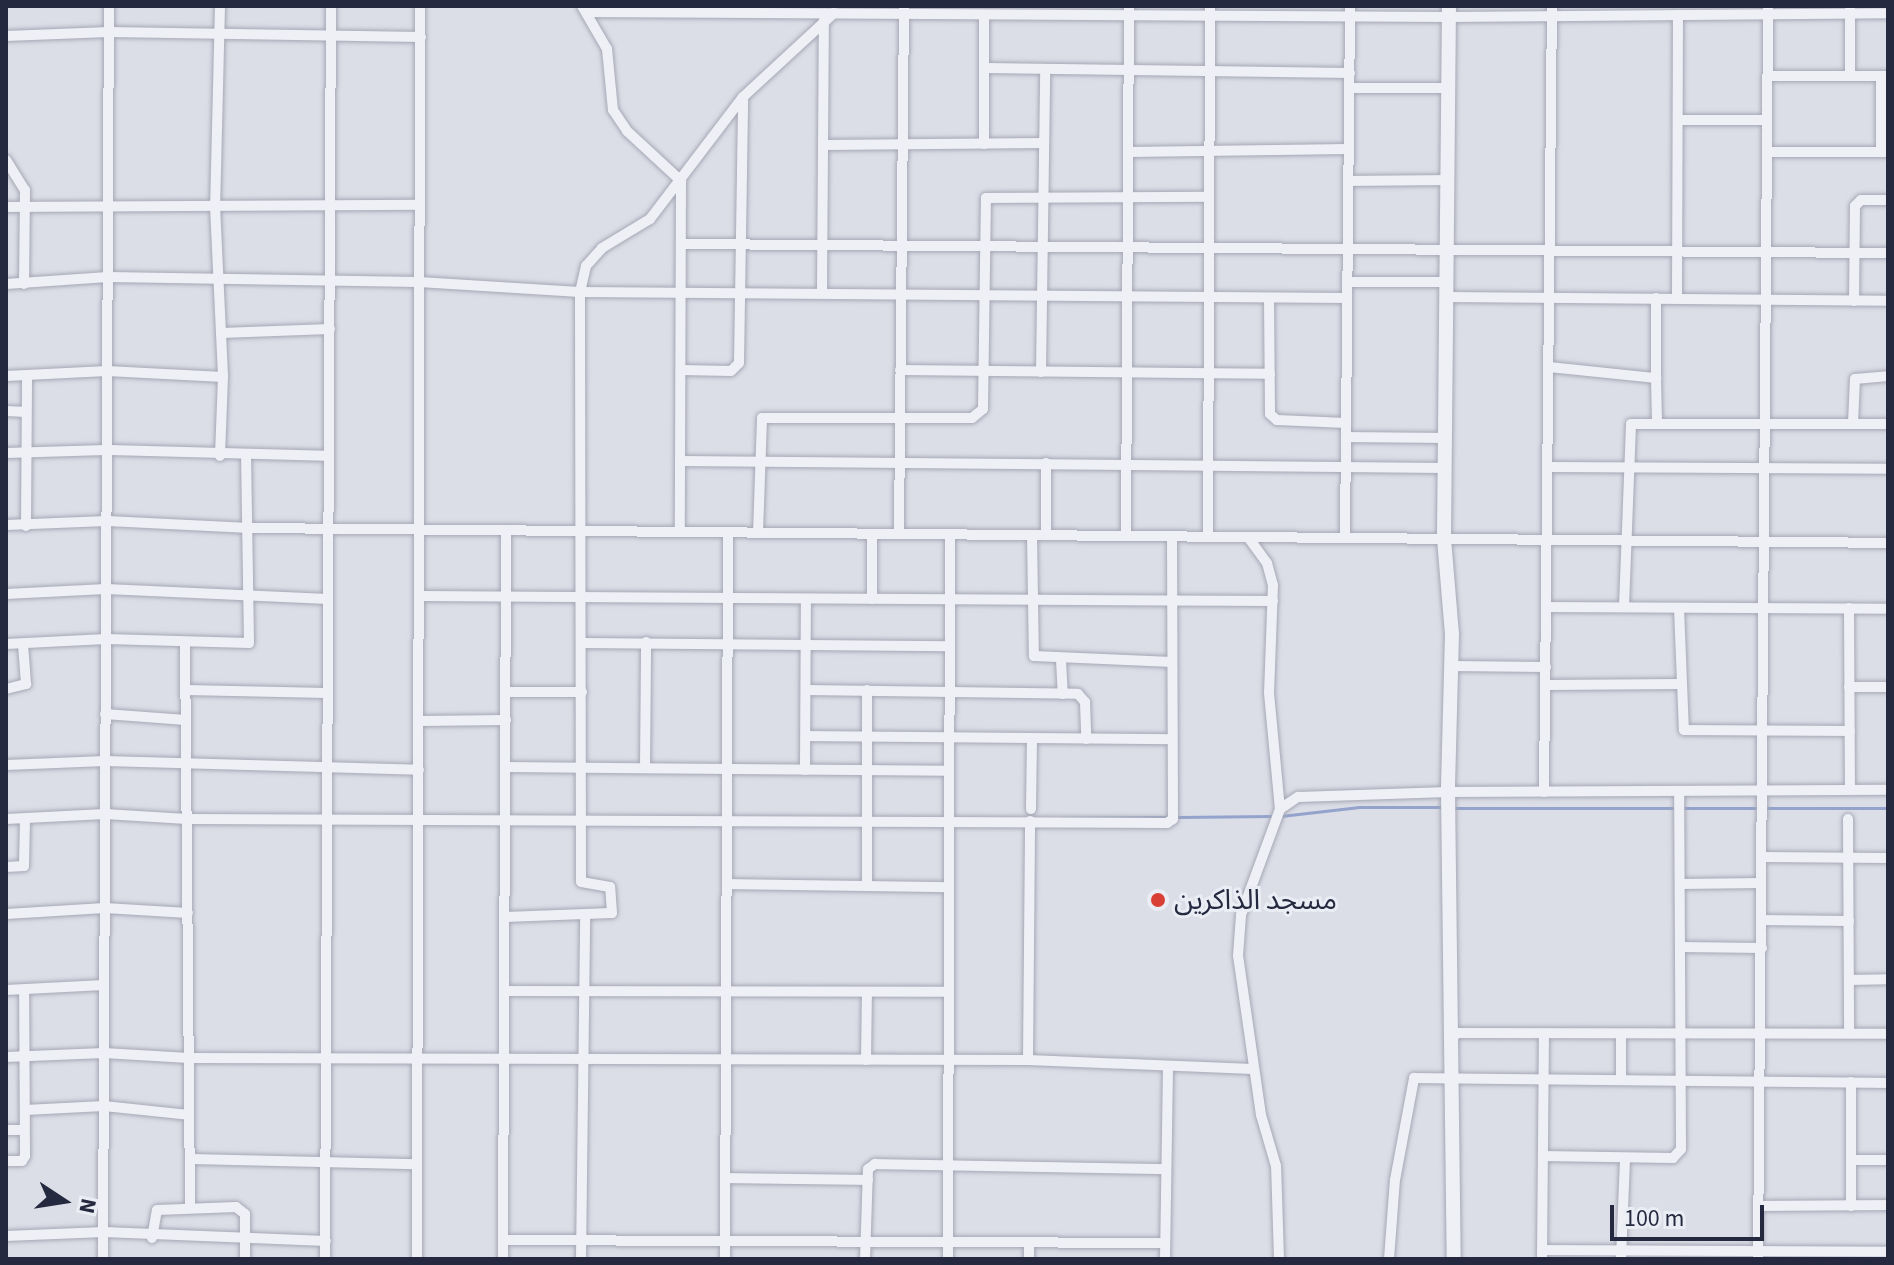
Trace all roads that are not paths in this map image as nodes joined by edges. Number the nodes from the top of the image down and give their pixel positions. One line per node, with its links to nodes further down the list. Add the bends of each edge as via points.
1 (109, 6): 23 (street)
2 (220, 6): 25 (street)
3 (331, 6): 26 (street)
4 (420, 6): 27 (street)
5 (584, 9): 6 (street); 52 (street, via 607,49 613,110 627,131)
6 (686, 9): 7 (street)
7 (760, 9): 18 (street)
8 (904, 10): 18 (street); 20 (street); 44 (street)
9 (1768, 10): 10 (street); 21 (street); 33 (street)
10 (1850, 10): 19 (street); 34 (street)
11 (1053, 11): 12 (street); 20 (street)
12 (1129, 11): 13 (street); 30 (street)
13 (1210, 11): 14 (street); 31 (street)
14 (1350, 11): 17 (street); 32 (street)
15 (1552, 11): 16 (street); 17 (street); 74 (street)
16 (1664, 11): 21 (street)
17 (1449, 12): 37 (street)
18 (834, 13): 22 (street)
19 (1888, 13)
20 (984, 15): 28 (street)
21 (1678, 15): 39 (street)
22 (824, 21): 38 (street); 43 (street)
23 (109, 32): 24 (street); 25 (street); 58 (street)
24 (6, 36)
25 (220, 37): 26 (street); 61 (street)
26 (331, 37): 27 (street); 59 (street)
27 (421, 37): 60 (street)
28 (985, 68): 29 (street); 42 (street)
29 (1045, 69): 30 (street); 41 (street)
30 (1129, 69): 31 (street); 46 (street)
31 (1210, 70): 32 (street); 47 (street)
32 (1350, 73): 36 (street)
33 (1768, 76): 34 (street); 40 (street)
34 (1850, 76): 35 (street)
35 (1884, 76): 49 (street)
36 (1350, 88): 37 (street); 45 (street)
37 (1449, 88): 51 (street)
38 (743, 97): 52 (street); 65 (street)
39 (1678, 120): 40 (street); 75 (street)
40 (1767, 120): 48 (street)
41 (1043, 143): 42 (street); 54 (street)
42 (984, 144): 44 (street)
43 (824, 145): 44 (street); 66 (street)
44 (902, 145): 67 (street)
45 (1349, 149): 47 (street); 53 (street)
46 (1128, 152): 47 (street); 55 (street)
47 (1208, 152): 56 (street)
48 (1767, 152): 49 (street); 76 (street)
49 (1884, 152)
50 (6, 160): 63 (street, via 21,181)
51 (1447, 180): 53 (street); 73 (street)
52 (681, 181): 64 (street); 87 (street, via 650,219 589,260)
53 (1348, 181): 72 (street)
54 (1042, 197): 55 (street); 68 (street, via 986,198); 69 (street)
55 (1128, 197): 56 (street); 70 (street)
56 (1209, 197): 71 (street)
57 (1888, 200): 77 (street, via 1857,202)
58 (108, 202): 61 (street); 63 (street); 79 (street)
59 (331, 205): 60 (street); 61 (street); 81 (street)
60 (420, 205): 82 (street)
61 (215, 206): 80 (street)
62 (6, 207): 63 (street)
63 (27, 207): 85 (street)
64 (682, 244): 65 (street); 90 (street)
65 (740, 244): 66 (street); 88 (street)
66 (822, 245): 67 (street); 89 (street)
67 (901, 245): 68 (street); 91 (street)
68 (983, 246): 69 (street); 92 (street)
69 (1042, 247): 70 (street); 93 (street)
70 (1128, 247): 71 (street); 94 (street)
71 (1209, 248): 72 (street); 96 (street)
72 (1347, 249): 73 (street); 83 (street)
73 (1446, 250): 74 (street); 86 (street)
74 (1550, 250): 75 (street); 95 (street)
75 (1677, 250): 76 (street); 100 (street)
76 (1766, 251): 77 (street); 101 (street)
77 (1854, 252): 78 (street); 102 (street)
78 (1888, 253)
79 (108, 277): 80 (street); 85 (street); 109 (street)
80 (216, 281): 81 (street); 105 (street)
81 (330, 282): 82 (street); 104 (street)
82 (419, 282): 87 (street); 153 (street)
83 (1347, 282): 86 (street); 98 (street)
84 (6, 284): 85 (street)
85 (24, 284)
86 (1446, 290): 95 (street); 129 (street)
87 (580, 292): 90 (street); 155 (street)
88 (740, 292): 89 (street); 90 (street); 107 (street, via 736,368)
89 (822, 292): 91 (street)
90 (682, 293): 107 (street)
91 (901, 293): 92 (street); 108 (street)
92 (983, 294): 93 (street); 110 (street)
93 (1042, 294): 94 (street); 111 (street)
94 (1128, 295): 96 (street); 112 (street)
95 (1550, 296): 99 (street); 106 (street)
96 (1209, 297): 97 (street); 113 (street)
97 (1269, 298): 98 (street); 114 (street)
98 (1347, 298): 124 (street)
99 (1656, 298): 100 (street); 119 (street)
100 (1677, 298): 101 (street)
101 (1765, 299): 102 (street); 126 (street)
102 (1854, 301): 103 (street)
103 (1888, 301)
104 (330, 329): 105 (street); 134 (street)
105 (221, 333): 118 (street)
106 (1549, 367): 119 (street); 143 (street)
107 (681, 370): 136 (street)
108 (900, 370): 110 (street); 122 (street)
109 (107, 371): 117 (street); 118 (street); 130 (street)
110 (983, 371): 111 (street); 122 (street, via 978,416)
111 (1041, 372): 112 (street)
112 (1127, 373): 113 (street); 140 (street)
113 (1209, 374): 114 (street); 141 (street)
114 (1270, 374): 124 (street, via 1273,418)
115 (6, 376): 117 (street)
116 (1888, 376): 125 (street, via 1855,379)
117 (27, 377): 121 (street)
118 (223, 377): 133 (street)
119 (1656, 378): 123 (street)
120 (6, 411): 121 (street)
121 (26, 412): 132 (street)
122 (900, 415): 137 (street, via 765,417); 139 (street)
123 (1657, 422): 126 (street); 145 (street, via 1634,421 1628,427)
124 (1346, 423): 128 (street)
125 (1853, 423): 126 (street); 127 (street)
126 (1764, 424): 146 (street)
127 (1888, 424)
128 (1346, 437): 129 (street); 142 (street)
129 (1445, 438): 144 (street)
130 (106, 450): 132 (street); 133 (street); 148 (street)
131 (6, 453): 132 (street)
132 (26, 453): 150 (street)
133 (220, 456): 135 (street)
134 (329, 456): 135 (street); 152 (street)
135 (246, 457): 151 (street)
136 (680, 461): 137 (street); 156 (street)
137 (759, 462): 139 (street); 158 (street)
138 (1046, 463): 139 (street); 140 (street); 163 (street)
139 (900, 465): 160 (street)
140 (1126, 465): 141 (street); 164 (street)
141 (1209, 466): 142 (street); 166 (street)
142 (1345, 467): 144 (street); 168 (street)
143 (1548, 467): 145 (street); 170 (street)
144 (1444, 468): 169 (street)
145 (1627, 468): 146 (street); 171 (street)
146 (1763, 469): 147 (street); 172 (street)
147 (1888, 469)
148 (107, 521): 150 (street); 151 (street); 174 (street)
149 (6, 525): 150 (street)
150 (26, 526)
151 (250, 528): 152 (street); 179 (street)
152 (329, 528): 153 (street); 181 (street)
153 (420, 529): 154 (street); 176 (street)
154 (506, 530): 155 (street); 177 (street)
155 (583, 531): 156 (street); 178 (street)
156 (680, 532): 157 (street)
157 (728, 532): 158 (street); 180 (street)
158 (758, 533): 159 (street)
159 (872, 534): 160 (street); 183 (street)
160 (899, 534): 161 (street)
161 (950, 535): 162 (street); 184 (street)
162 (1032, 535): 163 (street); 185 (street)
163 (1046, 535): 164 (street)
164 (1126, 536): 165 (street)
165 (1172, 537): 166 (street); 186 (street)
166 (1208, 537): 167 (street)
167 (1248, 537): 168 (street); 187 (street, via 1267,563)
168 (1345, 538): 169 (street)
169 (1444, 539): 170 (street); 205 (street, via 1451,584)
170 (1548, 540): 171 (street); 188 (street)
171 (1625, 540): 172 (street); 189 (street)
172 (1763, 542): 173 (street); 191 (street)
173 (1888, 543)
174 (106, 589): 175 (street); 179 (street); 194 (street)
175 (6, 594)
176 (420, 596): 177 (street); 223 (street)
177 (506, 597): 178 (street); 215 (street)
178 (582, 597): 180 (street); 197 (street)
179 (251, 598): 181 (street); 195 (street, via 251,637 245,646)
180 (728, 598): 182 (street); 200 (street)
181 (328, 599): 218 (street)
182 (806, 599): 183 (street); 201 (street)
183 (872, 599): 184 (street)
184 (950, 599): 185 (street); 202 (street)
185 (1032, 599): 186 (street); 203 (street, via 1034,656)
186 (1173, 599): 187 (street); 204 (street)
187 (1273, 601): 251 (street, via 1269,693)
188 (1548, 607): 189 (street); 206 (street)
189 (1624, 607): 190 (street)
190 (1679, 608): 191 (street); 207 (street)
191 (1764, 608): 192 (street); 224 (street)
192 (1849, 608): 193 (street); 209 (street)
193 (1888, 609)
194 (106, 639): 195 (street); 199 (street); 220 (street)
195 (185, 642): 212 (street)
196 (646, 642): 197 (street); 200 (street); 237 (street)
197 (583, 643): 216 (street)
198 (6, 644): 199 (street)
199 (23, 644): 211 (street, via 26,684)
200 (728, 644): 201 (street); 240 (street)
201 (806, 644): 202 (street); 213 (street)
202 (949, 646): 217 (street)
203 (1061, 660): 204 (street); 219 (street)
204 (1172, 662): 231 (street)
205 (1451, 666): 206 (street); 246 (street)
206 (1546, 667): 208 (street)
207 (1680, 684): 208 (street); 224 (street, via 1684,730)
208 (1546, 685): 247 (street)
209 (1849, 687): 210 (street); 225 (street)
210 (1888, 687)
211 (6, 689)
212 (186, 690): 218 (street); 221 (street)
213 (806, 690): 214 (street); 226 (street)
214 (867, 690): 217 (street); 227 (street)
215 (506, 692): 216 (street); 222 (street)
216 (582, 692): 236 (street)
217 (949, 692): 219 (street); 228 (street)
218 (327, 693): 238 (street)
219 (1063, 694): 230 (street, via 1078,694 1085,702)
220 (105, 714): 221 (street); 232 (street)
221 (186, 720): 234 (street)
222 (506, 720): 223 (street); 235 (street)
223 (419, 721): 239 (street)
224 (1762, 731): 225 (street); 249 (street)
225 (1850, 731): 244 (street)
226 (806, 736): 227 (street); 241 (street)
227 (868, 737): 228 (street); 242 (street)
228 (949, 738): 229 (street); 243 (street)
229 (1032, 739): 230 (street); 250 (street)
230 (1086, 739): 231 (street)
231 (1172, 739): 264 (street, via 1170,822)
232 (105, 761): 233 (street); 234 (street); 252 (street)
233 (6, 765)
234 (186, 765): 238 (street); 255 (street)
235 (506, 767): 236 (street); 258 (street)
236 (583, 767): 237 (street); 259 (street)
237 (645, 768): 240 (street)
238 (328, 770): 239 (street); 256 (street)
239 (419, 770): 257 (street)
240 (727, 770): 241 (street); 261 (street)
241 (805, 770): 242 (street)
242 (867, 771): 243 (street); 262 (street)
243 (948, 771): 263 (street)
244 (1850, 790): 245 (street); 249 (street)
245 (1888, 790)
246 (1448, 792): 247 (street); 251 (street, via 1298,797); 299 (street)
247 (1544, 792): 248 (street)
248 (1679, 792): 249 (street); 271 (street)
249 (1761, 792): 265 (street)
250 (1031, 809)
251 (1280, 809): 313 (street, via 1241,915 1238,956)
252 (105, 814): 254 (street); 255 (street); 274 (street)
253 (6, 819): 254 (street)
254 (25, 819): 268 (street, via 24,866)
255 (187, 819): 256 (street); 275 (street)
256 (328, 819): 257 (street); 305 (street)
257 (419, 819): 258 (street); 306 (street)
258 (505, 819): 259 (street); 277 (street)
259 (582, 819): 261 (street); 278 (street, via 581,882 612,890 610,916)
260 (1848, 819): 266 (street)
261 (727, 820): 262 (street); 270 (street)
262 (867, 820): 263 (street); 272 (street)
263 (947, 820): 264 (street); 273 (street)
264 (1030, 821): 310 (street)
265 (1762, 857): 266 (street); 269 (street)
266 (1848, 857): 267 (street); 280 (street)
267 (1888, 858)
268 (6, 867)
269 (1761, 883): 271 (street); 279 (street)
270 (728, 884): 272 (street); 292 (street)
271 (1680, 884): 281 (street)
272 (867, 886): 273 (street)
273 (947, 887): 291 (street)
274 (105, 908): 275 (street); 276 (street); 285 (street)
275 (188, 913): 303 (street)
276 (6, 914)
277 (505, 917): 278 (street); 288 (street)
278 (585, 917): 289 (street)
279 (1761, 920): 280 (street); 282 (street)
280 (1849, 921): 284 (street)
281 (1681, 947): 282 (street); 293 (street)
282 (1762, 948): 294 (street)
283 (1888, 979): 284 (street)
284 (1849, 980): 295 (street)
285 (104, 985): 287 (street); 300 (street)
286 (6, 990): 287 (street)
287 (24, 990): 302 (street)
288 (504, 991): 289 (street); 307 (street)
289 (584, 991): 292 (street); 304 (street)
290 (867, 992): 291 (street); 292 (street); 309 (street)
291 (946, 992): 311 (street)
292 (726, 993): 308 (street)
293 (1682, 1033): 294 (street); 298 (street); 318 (street)
294 (1760, 1033): 295 (street); 317 (street)
295 (1849, 1033): 296 (street)
296 (1888, 1034)
297 (1544, 1035): 298 (street); 299 (street, via 1457,1033); 315 (street)
298 (1621, 1035): 316 (street)
299 (1450, 1041): 314 (street)
300 (104, 1053): 302 (street); 303 (street); 321 (street)
301 (6, 1057): 302 (street)
302 (25, 1057): 322 (street)
303 (189, 1058): 305 (street); 323 (street)
304 (585, 1058): 307 (street); 308 (street); 345 (street)
305 (326, 1059): 306 (street); 332 (street)
306 (418, 1059): 307 (street); 333 (street)
307 (504, 1059): 347 (street)
308 (726, 1060): 309 (street); 336 (street)
309 (866, 1060): 311 (street)
310 (1028, 1060): 311 (street); 312 (street)
311 (947, 1061): 334 (street)
312 (1168, 1067): 313 (street); 335 (street)
313 (1253, 1069): 369 (street, via 1276,1166)
314 (1451, 1077): 315 (street); 370 (street, via 1419,1076 1411,1083); 371 (street)
315 (1544, 1078): 316 (street); 326 (street)
316 (1621, 1080): 318 (street)
317 (1760, 1080): 318 (street); 319 (street); 339 (street)
318 (1682, 1081): 327 (street, via 1678,1156)
319 (1851, 1082): 320 (street); 329 (street)
320 (1888, 1083)
321 (104, 1106): 322 (street); 323 (street); 342 (street)
322 (25, 1110): 325 (street)
323 (189, 1115): 328 (street)
324 (6, 1130): 325 (street)
325 (24, 1130): 331 (street, via 24,1159)
326 (1543, 1156): 327 (street); 355 (street)
327 (1625, 1158): 356 (street)
328 (191, 1159): 332 (street); 341 (street)
329 (1851, 1160): 330 (street); 340 (street)
330 (1888, 1160)
331 (6, 1161)
332 (326, 1164): 333 (street); 349 (street)
333 (417, 1164): 361 (street)
334 (948, 1164): 335 (street); 337 (street, via 875,1164); 351 (street)
335 (1166, 1169): 353 (street)
336 (726, 1178): 337 (street); 348 (street)
337 (868, 1180): 350 (street)
338 (1888, 1205): 340 (street)
339 (1758, 1206): 340 (street); 357 (street)
340 (1851, 1206)
341 (190, 1208): 344 (street, via 157,1210); 346 (street, via 242,1209)
342 (104, 1232): 343 (street); 344 (street); 358 (street)
343 (6, 1236)
344 (152, 1238): 346 (street)
345 (582, 1239): 347 (street); 348 (street); 363 (street)
346 (245, 1240): 349 (street); 359 (street)
347 (504, 1240): 362 (street)
348 (725, 1240): 350 (street); 364 (street)
349 (326, 1241): 360 (street)
350 (865, 1242): 351 (street); 365 (street)
351 (948, 1242): 352 (street); 366 (street)
352 (1029, 1242): 353 (street); 367 (street)
353 (1165, 1243): 368 (street)
354 (1888, 1252): 357 (street)
355 (1542, 1254): 356 (street)
356 (1621, 1254): 357 (street)
357 (1758, 1255)
358 (103, 1259)
359 (245, 1259)
360 (325, 1259)
361 (417, 1259)
362 (503, 1259)
363 (581, 1259)
364 (725, 1259)
365 (865, 1259)
366 (948, 1259)
367 (1029, 1259)
368 (1165, 1259)
369 (1279, 1259)
370 (1389, 1259)
371 (1454, 1259)

